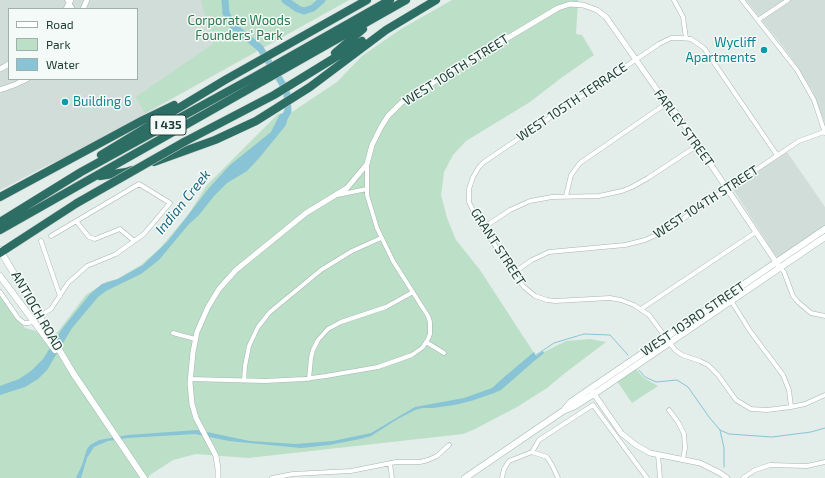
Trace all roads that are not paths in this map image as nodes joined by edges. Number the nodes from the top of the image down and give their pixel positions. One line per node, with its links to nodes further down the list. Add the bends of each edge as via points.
1 (367, 0): 17 (highway)
2 (390, 0): 13 (highway, I 435)
3 (406, 0): 9 (highway, I 435)
4 (436, 0): 10 (highway)
5 (674, 0): 12 (street, via 683,17)
6 (742, 0): 11 (street)
7 (788, 0): 11 (street)
8 (576, 4): 14 (street, FARLEY STREET, via 590,7 603,14); 24 (street, WEST 106TH STREET, via 564,5 550,12 407,98 381,127 372,145)
9 (377, 17): 13 (highway, I 435); 15 (highway)
10 (401, 20): 15 (highway, via 389,24); 26 (highway, via 324,77 256,121 208,143 126,172)
11 (758, 20): 21 (street, via 804,81 816,105)
12 (686, 38): 14 (street, WEST 105TH TERRACE, via 666,40); 23 (street, via 696,42 709,54)
13 (302, 55): 18 (highway, I 435)
14 (636, 59): 20 (street, FARLEY STREET); 27 (street, WEST 105TH TERRACE, via 484,162)
15 (311, 72): 44 (highway, bridge, via 258,104 184,142 77,203)
16 (25, 80): 19 (street)
17 (225, 80): 25 (highway, via 94,160); 32 (highway, via 143,120)
18 (257, 80): 25 (highway, I 435); 26 (highway, I 435)
19 (0, 90)
20 (668, 103): 22 (street, FARLEY STREET); 31 (street, via 580,163 571,175)
21 (825, 133): 23 (street, WEST 104TH STREET, via 798,141)
22 (698, 145): 29 (street, FARLEY STREET); 31 (street, via 648,178 622,191 599,196)
23 (777, 155): 29 (street, WEST 104TH STREET)
24 (367, 164): 28 (street); 30 (street, WEST 106TH STREET, via 347,188)
25 (81, 172): 34 (highway, I 435)
26 (95, 176): 37 (highway, I 435)
27 (470, 184): 35 (street, GRANT STREET, via 470,206)
28 (367, 189): 30 (street); 41 (street)
29 (727, 189): 38 (street, FARLEY STREET); 46 (street, WEST 104TH STREET, via 666,230 645,240 625,245 549,252)
30 (336, 195): 56 (street, WEST 106TH STREET, via 306,213 228,278 202,318)
31 (566, 196): 35 (street, via 542,198 520,205)
32 (0, 197)
33 (76, 221): 39 (street); 43 (street, via 89,237 95,238 120,229); 43 (street, via 139,184 170,203 144,234)
34 (0, 222)
35 (482, 228): 46 (street, GRANT STREET)
36 (825, 229): 45 (main road, WEST 103RD STREET)
37 (0, 230)
38 (756, 232): 45 (street, FARLEY STREET); 52 (street)
39 (51, 236)
40 (825, 237): 45 (main road, WEST 103RD STREET)
41 (381, 238): 49 (street); 62 (street, via 332,263 270,312 258,327 249,346)
42 (41, 241): 50 (street)
43 (134, 241): 50 (street, via 116,254 86,266 68,283)
44 (0, 252): 54 (main road, ANTIOCH ROAD)
45 (778, 264): 51 (main road, WEST 103RD STREET); 53 (street, via 798,302 811,312)
46 (513, 273): 52 (street, GRANT STREET, via 530,293 541,298 555,301 610,298 628,302)
47 (0, 276): 54 (main road, ANTIOCH ROAD)
48 (0, 292): 54 (street, via 24,324)
49 (413, 292): 58 (street, via 430,322 430,334); 60 (street, via 386,307 328,329 313,350)
50 (60, 296): 54 (street, via 51,310)
51 (729, 298): 57 (main road, WEST 103RD STREET); 65 (street, via 750,331 784,375)
52 (641, 309): 57 (street, GRANT STREET, via 654,321)
53 (825, 316)
54 (37, 318): 81 (main road, ANTIOCH ROAD)
55 (173, 333): 56 (street)
56 (195, 339): 61 (street, WEST 106TH STREET)
57 (667, 340): 63 (main road, WEST 103RD STREET); 65 (street, GRANT STREET, via 679,353 713,369 733,397 745,406 760,410)
58 (426, 342): 59 (street); 60 (street, via 415,353 384,365)
59 (444, 353)
60 (309, 378): 62 (street)
61 (190, 379): 62 (street); 82 (street, WEST 106TH STREET, via 192,404 196,418 216,456)
62 (244, 381)
63 (592, 391): 67 (main road, WEST 103RD STREET, via 575,406 563,411); 68 (street)
64 (825, 395): 65 (street, GRANT STREET)
65 (791, 407)
66 (669, 410): 75 (street, via 684,434)
67 (533, 432): 69 (street); 72 (main road, WEST 103RD STREET)
68 (627, 439): 70 (street); 74 (street, via 646,451)
69 (539, 440): 70 (street, via 593,405); 73 (street)
70 (622, 444): 89 (street)
71 (449, 445): 78 (street, via 428,460)
72 (503, 452): 76 (street); 86 (main road, WEST 103RD STREET)
73 (532, 452): 76 (street); 88 (street, via 547,458)
74 (658, 454): 75 (street); 90 (street)
75 (683, 458): 91 (street, via 709,466)
76 (509, 461): 87 (street)
77 (825, 462): 92 (street, via 807,466 768,466 755,470)
78 (390, 463): 79 (street); 85 (street)
79 (339, 472): 80 (street, via 306,472); 84 (street)
80 (282, 477): 83 (street)
81 (144, 478)
82 (218, 478)
83 (272, 478)
84 (340, 478)
85 (392, 478)
86 (465, 478)
87 (502, 478)
88 (558, 478)
89 (647, 478)
90 (660, 478)
91 (727, 478)
92 (743, 478)

